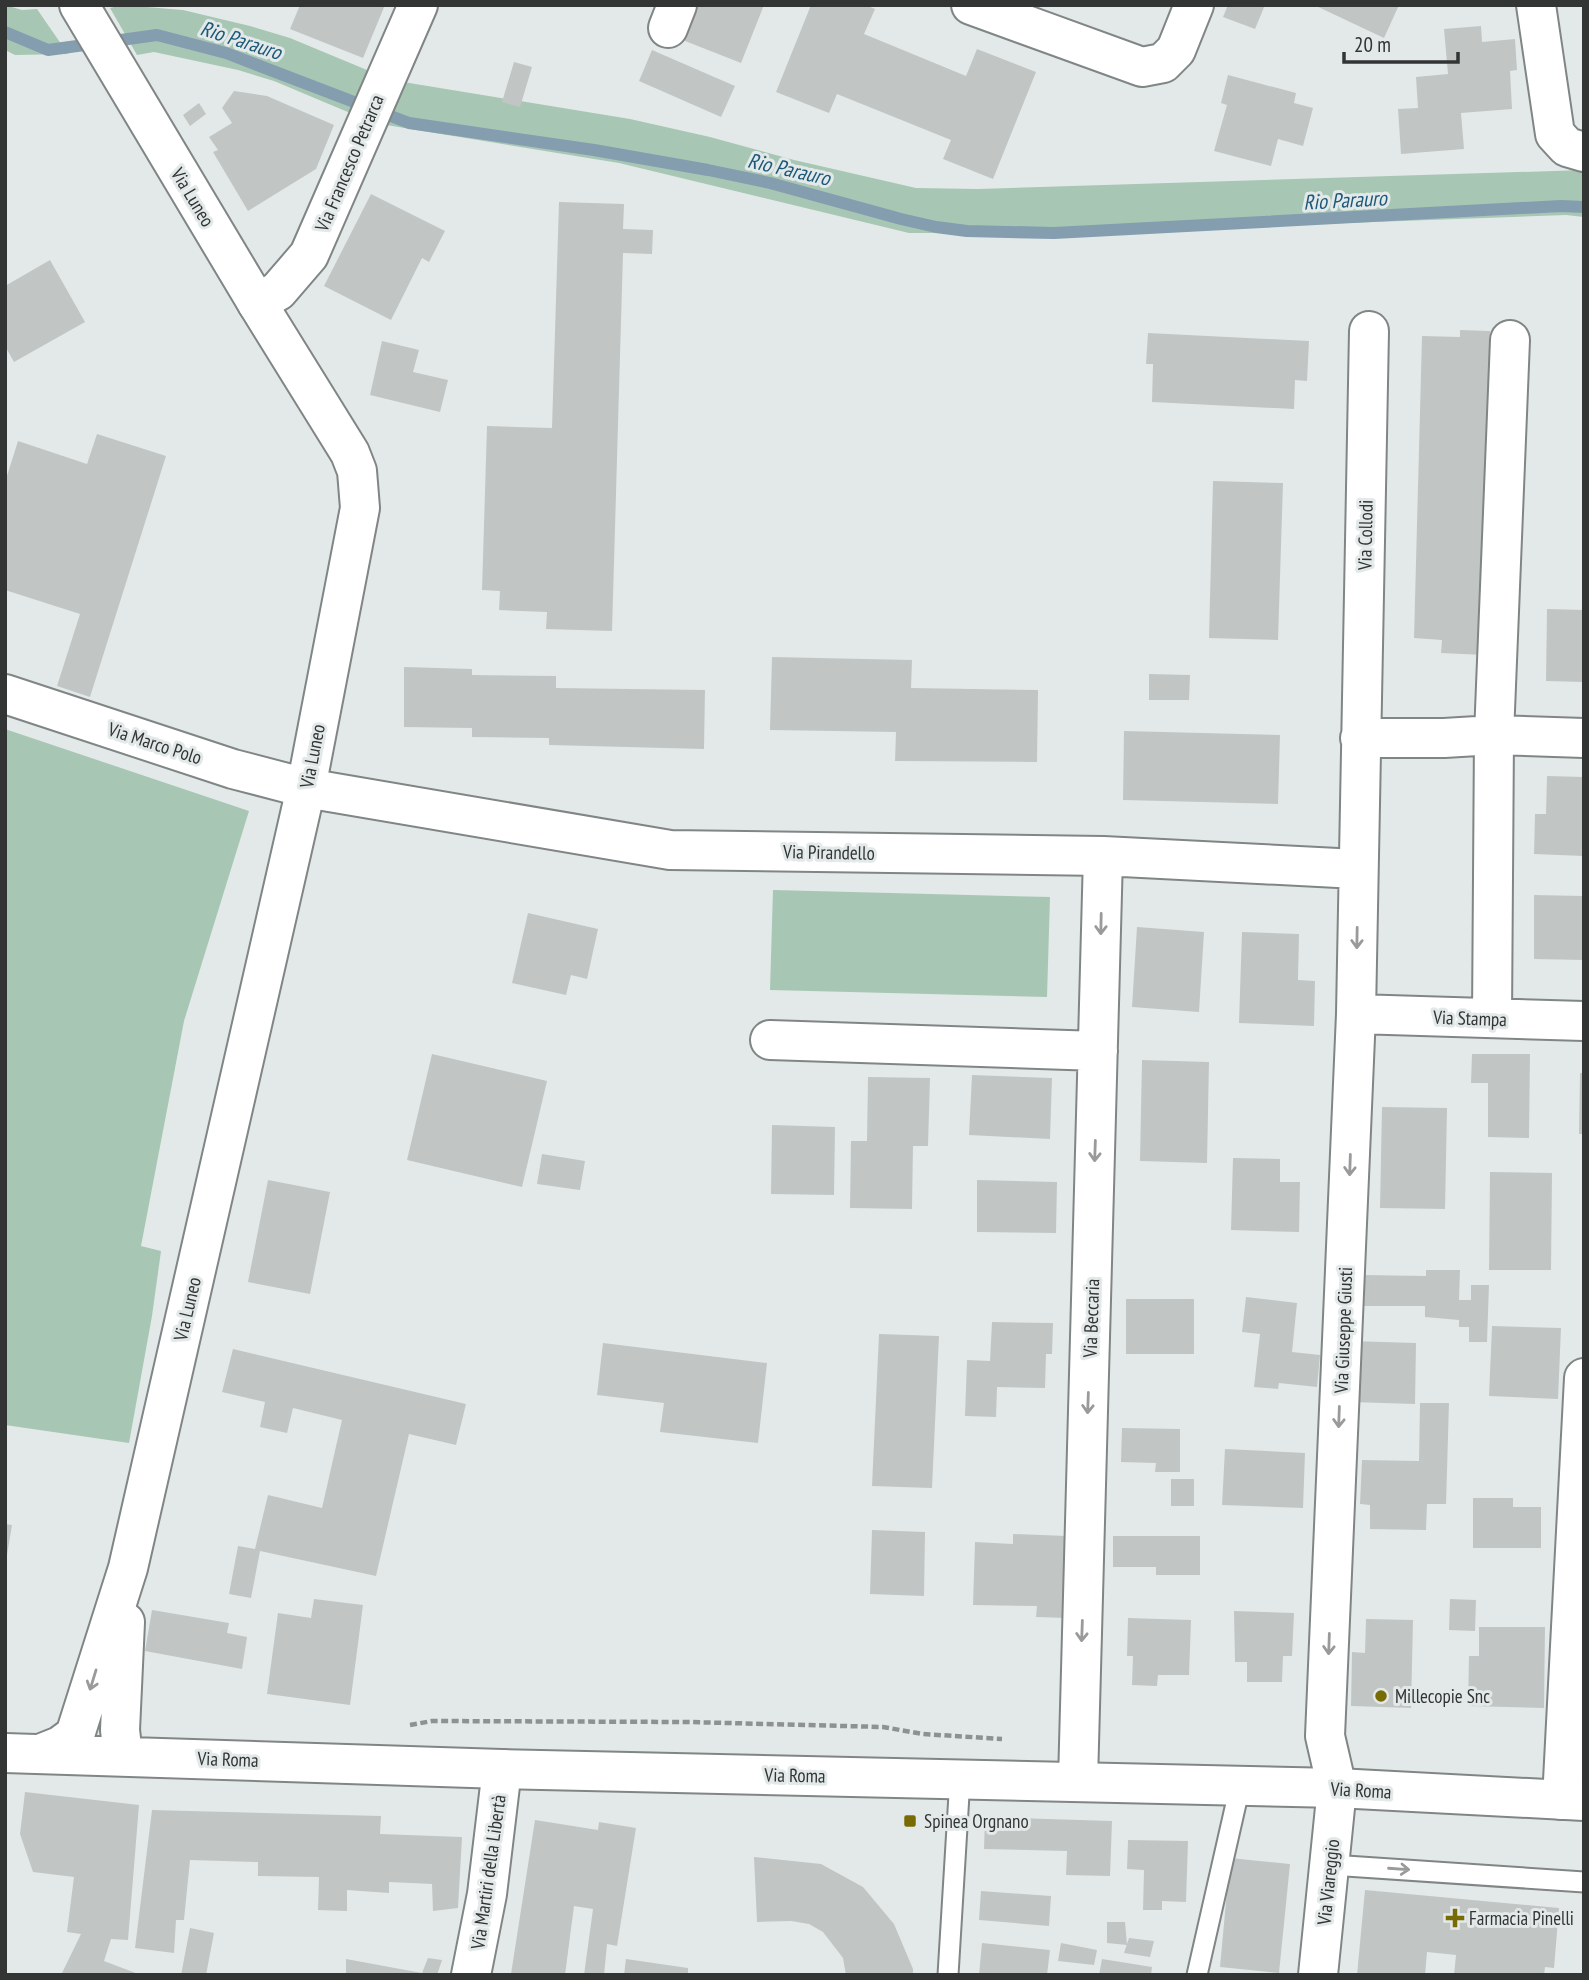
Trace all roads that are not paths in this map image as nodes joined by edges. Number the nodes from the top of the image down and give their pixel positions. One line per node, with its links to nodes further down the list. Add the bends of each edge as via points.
1 (418, 5): 7 (street, Via Francesco Petrarca, via 309,255 278,291)
2 (971, 5): 3 (street, via 1142,67 1163,63 1176,50)
3 (1194, 5)
4 (1536, 5): 6 (street, via 1555,134 1567,147)
5 (80, 6): 7 (street, Via Luneo)
6 (1584, 152)
7 (257, 303): 14 (street, Via Luneo, via 350,453 359,489 358,524)
8 (1369, 331): 12 (street, Via Collodi)
9 (1510, 340): 11 (street)
10 (5, 694): 14 (street, Via Marco Polo, via 233,769)
11 (1494, 735): 12 (street); 13 (street); 18 (street)
12 (1360, 738): 16 (street, Via Collodi)
13 (1584, 738)
14 (306, 788): 15 (street, Via Pirandello, via 670,850); 23 (street, Via Luneo)
15 (1102, 856): 16 (street, Via Pirandello); 21 (street, Via Beccaria, one-way to 21)
16 (1357, 869): 17 (street, Via Giuseppe Giusti, one-way to 17)
17 (1356, 1014): 18 (street, Via Stampa); 30 (street, Via Giuseppe Giusti, one-way to 30, via 1325,1736)
18 (1492, 1018): 19 (street, Via Stampa)
19 (1584, 1021)
20 (770, 1040): 21 (street)
21 (1098, 1051): 28 (street, Via Beccaria, one-way to 28)
22 (1584, 1378): 31 (street)
23 (128, 1568): 24 (street, Via Luneo, one-way to 24, via 75,1735 60,1746); 25 (street, Via Luneo)
24 (23, 1754): 25 (street, Via Roma)
25 (122, 1756): 26 (street, Via Roma)
26 (502, 1769): 27 (street, Via Roma); 34 (street, Via Martiri della Libertà, via 487,1894)
27 (960, 1778): 28 (street, Via Roma); 35 (lane)
28 (1078, 1781): 29 (street, Via Roma)
29 (1240, 1786): 30 (street, Via Roma); 36 (lane)
30 (1337, 1788): 31 (street, Via Roma); 32 (street, Via Viareggio)
31 (1573, 1801)
32 (1331, 1865): 33 (lane, one-way to 33); 37 (street, Via Viareggio)
33 (1584, 1882)
34 (471, 1975)
35 (948, 1975)
36 (1197, 1975)
37 (1318, 1975)

